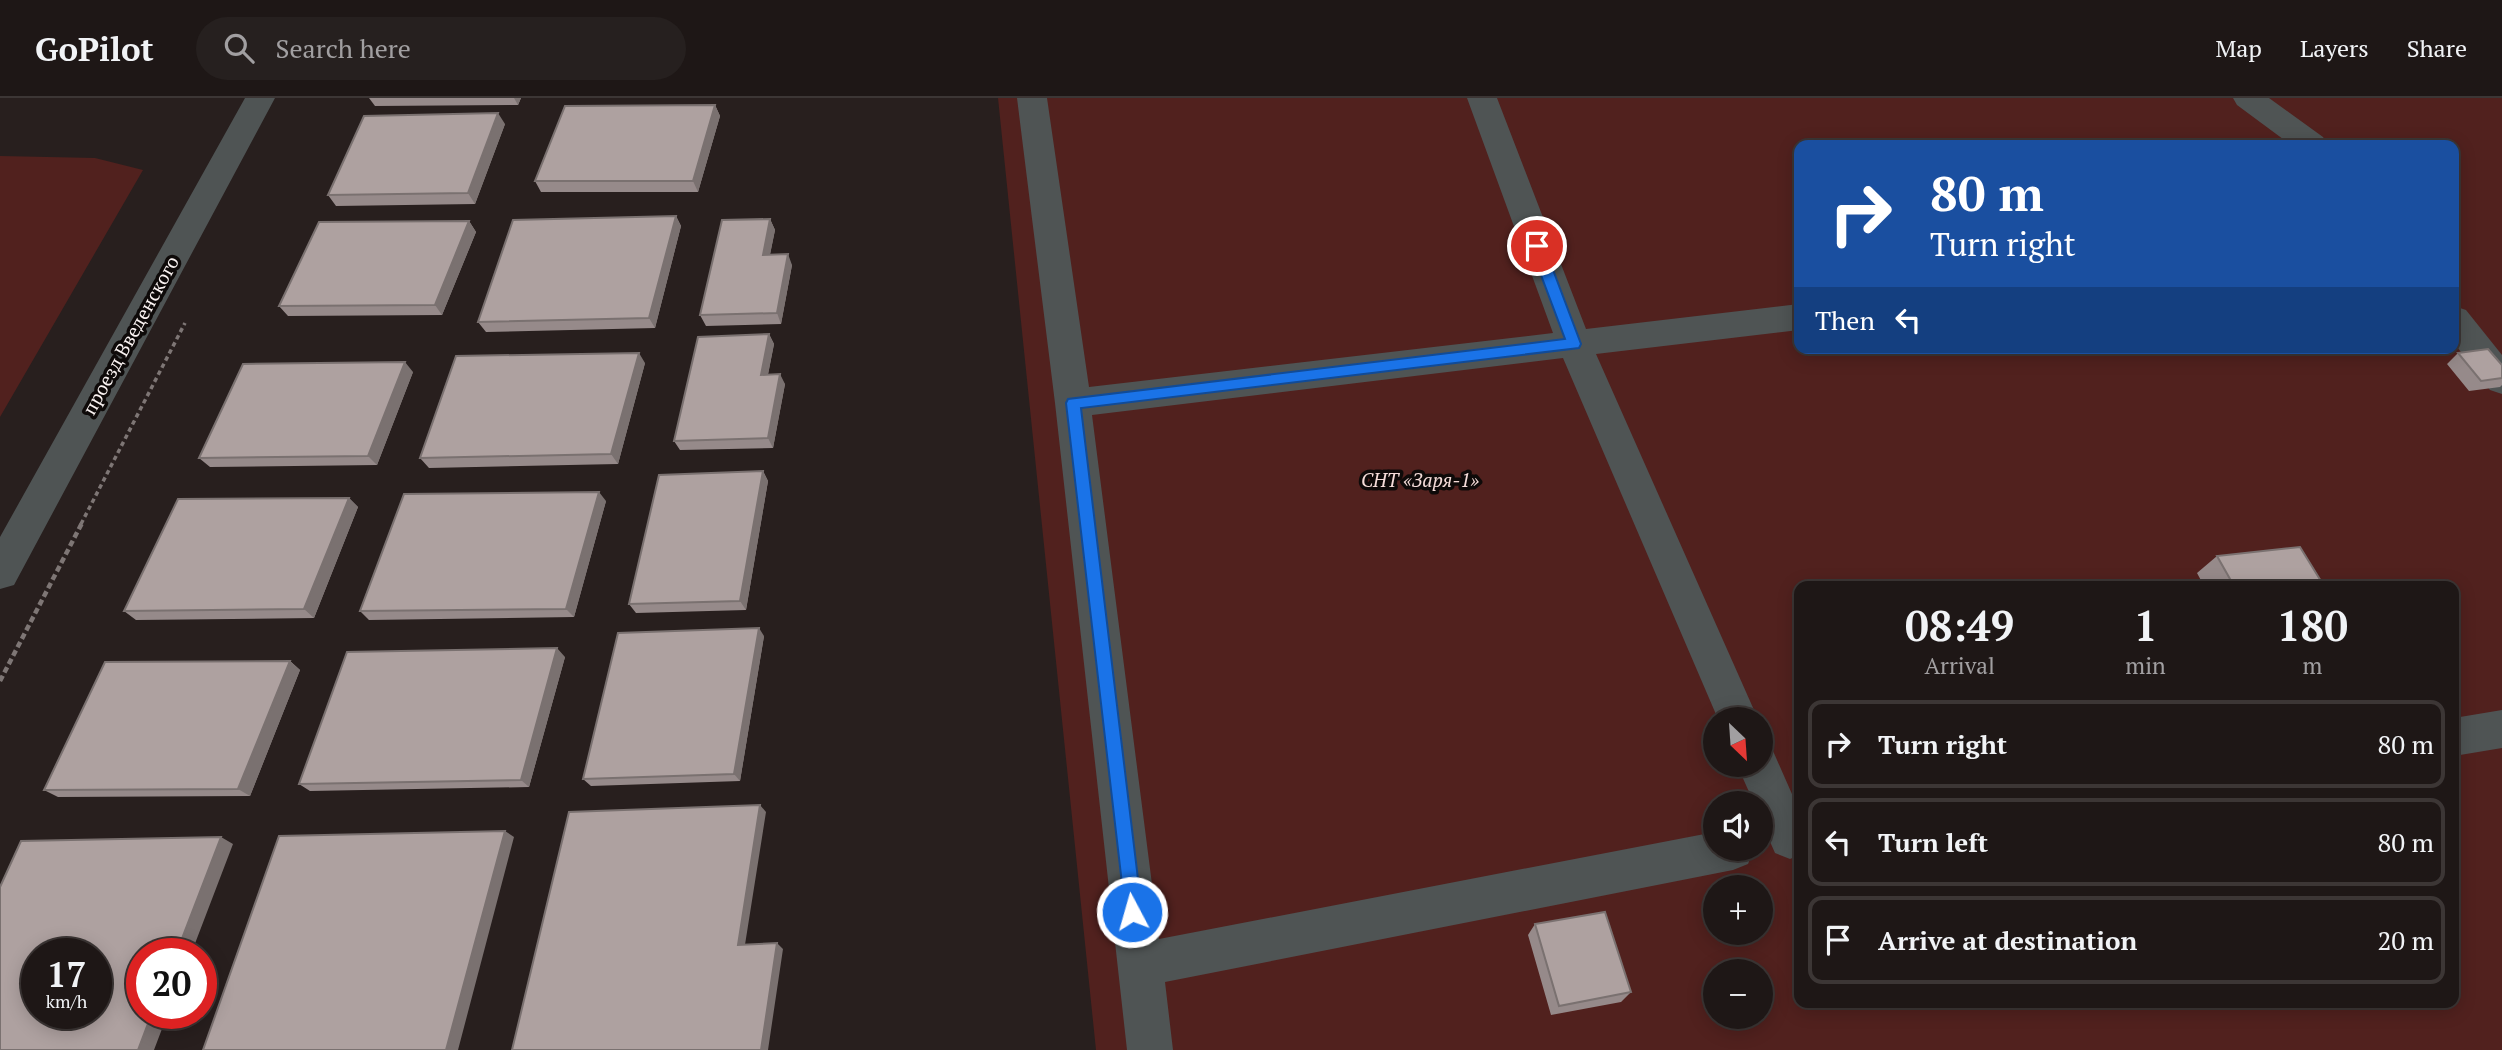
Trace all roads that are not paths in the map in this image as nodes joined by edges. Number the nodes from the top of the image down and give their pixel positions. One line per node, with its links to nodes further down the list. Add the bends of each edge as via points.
1 (260, 98): 11 (street, проезд Введенского)
2 (1032, 98): 10 (street)
3 (1482, 98): 8 (street)
4 (2248, 98): 5 (street)
5 (2305, 140)
6 (1794, 318): 8 (street)
7 (2459, 325): 9 (street)
8 (1574, 344): 10 (street); 12 (street)
9 (2502, 380)
10 (1073, 403): 18 (street)
11 (0, 573)
12 (1733, 707)
13 (2502, 729): 14 (street)
14 (2459, 736)
15 (1762, 777): 16 (street)
16 (1783, 839)
17 (1703, 855): 18 (street)
18 (1139, 965): 19 (street)
19 (1150, 1050)

